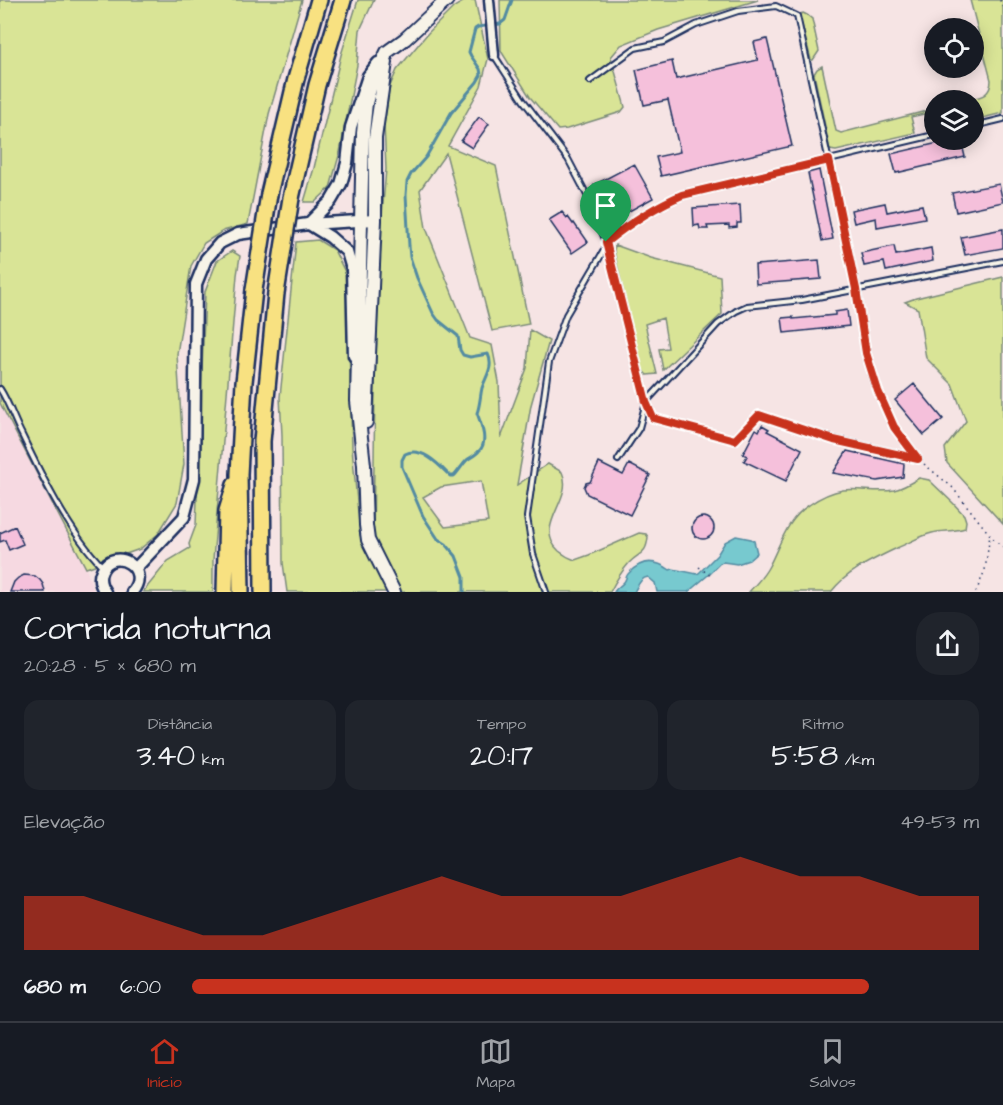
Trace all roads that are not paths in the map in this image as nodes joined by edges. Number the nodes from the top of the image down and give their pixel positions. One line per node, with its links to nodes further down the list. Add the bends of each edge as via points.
1 (319, 0): 23 (highway, bridge, via 270,194 254,290)
2 (343, 0): 30 (highway, bridge, via 317,86 291,198 276,294 262,441)
3 (447, 0): 5 (main road)
4 (489, 0): 6 (street)
5 (387, 52): 12 (main road, via 370,85 366,103); 13 (main road, via 375,138); 14 (street, via 368,76 351,127 341,184 331,201)
6 (495, 55): 15 (lane, via 568,159)
7 (590, 81): 11 (lane, via 635,48 664,42 696,25 738,11 776,6 797,16)
8 (1003, 119): 9 (lane)
9 (984, 124)
10 (924, 137): 11 (lane)
11 (829, 160): 15 (lane, via 682,195 662,203); 17 (lane)
12 (361, 220): 13 (street); 14 (street); 19 (main road)
13 (375, 220): 22 (main road)
14 (308, 224): 19 (street, via 347,252 352,269); 25 (street, via 238,234 220,243 206,259 196,284 194,479 184,517)
15 (606, 242): 20 (lane); 32 (lane, via 566,315 549,362 527,517 532,554)
16 (1003, 261): 17 (lane)
17 (856, 289): 20 (lane, via 736,311 718,324); 20 (lane, via 866,353 878,391 894,427 918,459 834,440 759,415 735,440 653,418)
18 (0, 389): 24 (lane, via 36,466 70,524)
19 (357, 401): 22 (main road)
20 (646, 402): 21 (lane, via 639,428)
21 (618, 460)
22 (364, 465): 31 (main road, via 368,540)
23 (239, 474): 28 (highway, via 227,511); 29 (highway)
24 (103, 567): 25 (street, via 120,559); 26 (street, via 99,579)
25 (135, 569): 27 (street, via 138,582)
26 (105, 592)
27 (132, 592)
28 (225, 592)
29 (241, 592)
30 (263, 592)
31 (394, 592)
32 (546, 592)

